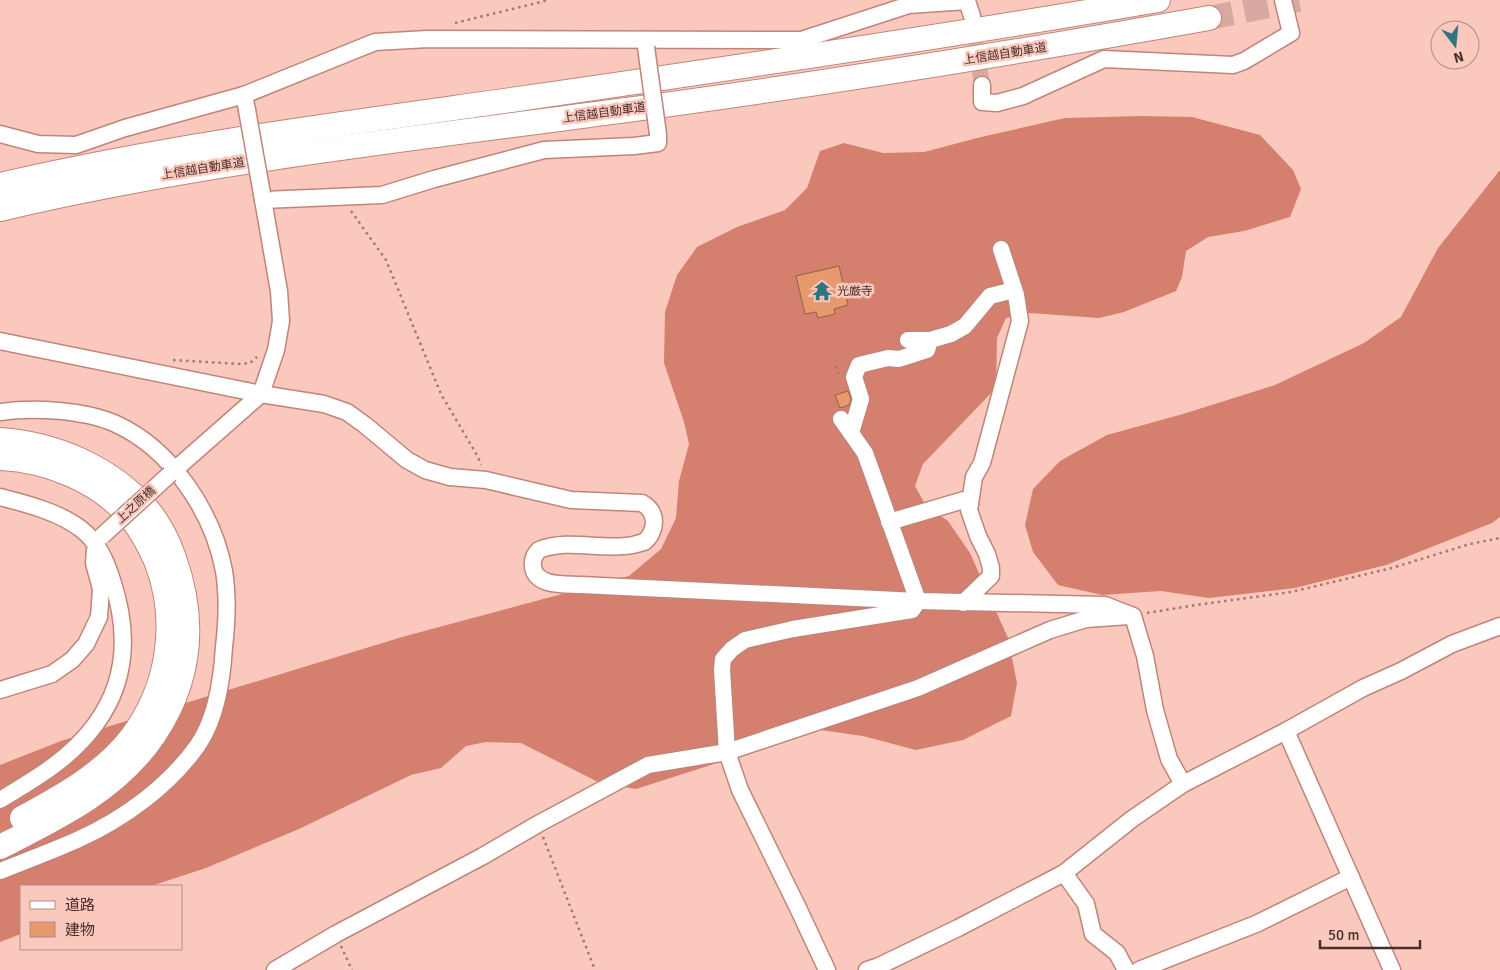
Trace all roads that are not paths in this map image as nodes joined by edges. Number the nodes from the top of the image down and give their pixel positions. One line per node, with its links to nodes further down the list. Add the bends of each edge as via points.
1 (1158, 0): 9 (highway, 上信越自動車道, via 832,54 233,141)
2 (1283, 0): 6 (street, via 1291,33 1244,61 1233,64 1104,58 1023,96 997,102 982,102)
3 (972, 16): 5 (street, via 967,1 909,5 801,40)
4 (1209, 18): 11 (highway, 上信越自動車道, via 1026,51 823,82 235,164 111,185)
5 (646, 43): 7 (street, via 428,39 376,42); 10 (street, bridge, via 658,143 544,150 382,195)
6 (982, 85)
7 (246, 102): 8 (street, via 125,128 76,144 38,144); 10 (street, bridge)
8 (0, 134)
9 (0, 184)
10 (263, 197): 17 (street, via 281,321 276,350)
11 (0, 209)
12 (1001, 248): 13 (street)
13 (1014, 290): 15 (street, via 990,296 965,326); 25 (street, via 1020,321 982,463 974,476)
14 (908, 340): 15 (street)
15 (930, 340): 20 (street, via 927,350 900,359 888,358 859,365 854,377 861,399)
16 (0, 341): 17 (street)
17 (261, 394): 23 (street, 上之原橋); 28 (street, via 324,404 347,412 424,470 450,477 486,480 571,500 642,503 650,509 654,526 645,542 624,546 563,545 539,550 533,558 534,574 548,582)
18 (0, 412): 23 (street, via 36,409 115,423 155,450)
19 (841, 419): 20 (street)
20 (851, 433): 26 (street, via 866,453)
21 (0, 440): 38 (highway, via 43,446 69,455 91,465 132,494 148,510 170,548 188,618 185,659 177,691 167,714 140,755 80,804)
22 (0, 458): 37 (highway, via 59,470 80,479 99,490 131,518 153,553 161,574 169,617 169,638 154,700 131,738 94,774 73,789)
23 (172, 472): 27 (street, 上之原橋, bridge); 39 (street, via 195,497 208,522 224,572 226,626 219,689 212,717 199,743 182,765 136,806 78,840)
24 (0, 497): 27 (street, via 65,520)
25 (970, 504): 26 (street, via 964,500); 29 (street, via 969,510 987,554 991,576)
26 (889, 522): 28 (street)
27 (99, 539): 32 (street, via 94,563 101,589 99,617 86,644 72,660 52,674); 36 (street, via 122,617 123,655 116,685 106,708 77,747 56,765)
28 (918, 602): 29 (street); 34 (street, via 912,610 793,629 745,640 732,649 723,659 722,670)
29 (963, 603): 30 (street, via 1105,604)
30 (1133, 616): 34 (street, via 1086,619 1050,630 918,688); 35 (street, via 1169,759)
31 (1500, 626): 33 (street, via 1452,644)
32 (0, 690)
33 (1286, 731): 35 (street); 41 (street)
34 (727, 752): 42 (street, via 648,765); 43 (street, via 740,790)
35 (1183, 784): 40 (street, via 1132,819)
36 (0, 800)
37 (0, 829)
38 (0, 847)
39 (0, 871)
40 (1064, 874): 44 (street); 45 (street, via 1086,904 1092,934 1117,953)
41 (1351, 877): 46 (street, via 1256,924); 47 (street)
42 (274, 970)
43 (827, 970)
44 (867, 970)
45 (1126, 970)
46 (1139, 970)
47 (1392, 970)

